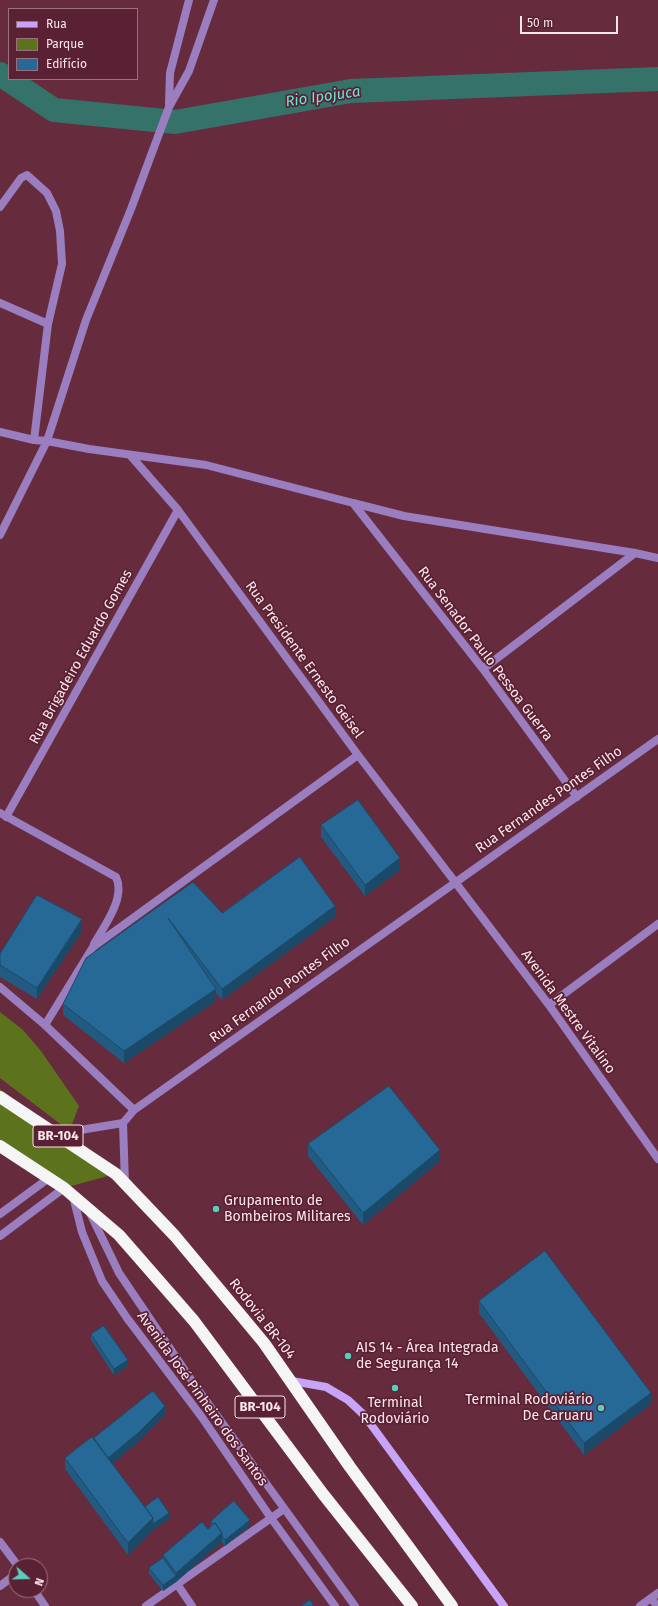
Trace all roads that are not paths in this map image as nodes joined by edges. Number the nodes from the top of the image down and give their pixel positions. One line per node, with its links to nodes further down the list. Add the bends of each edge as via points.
1 (189, 0): 3 (street, via 170,73)
2 (214, 0): 3 (street, via 188,71)
3 (169, 107): 9 (street, via 86,320)
4 (0, 207): 6 (street, via 21,178 27,175 47,193 56,211 62,264)
5 (0, 303): 6 (street)
6 (48, 324): 8 (street)
7 (0, 432): 8 (street)
8 (34, 440): 9 (street)
9 (48, 441): 10 (street); 13 (street)
10 (130, 455): 11 (street, via 206,464); 12 (street, Rua Presidente Ernesto Geisel)
11 (353, 503): 14 (street, via 404,516); 16 (street, Rua Senador Paulo Pessoa Guerra)
12 (178, 510): 18 (street, Rua Presidente Ernesto Geisel); 20 (street, Rua Brigadeiro Eduardo Gomes)
13 (0, 535)
14 (635, 553): 15 (street); 16 (street)
15 (658, 558)
16 (483, 669): 19 (street, Rua Senador Paulo Pessoa Guerra)
17 (658, 739): 19 (street, Rua Fernandes Pontes Filho)
18 (358, 754): 21 (street, Rua Presidente Ernesto Geisel); 23 (street)
19 (577, 797): 21 (street, Rua Fernandes Pontes Filho)
20 (3, 815): 23 (street, via 116,877 119,891 115,904)
21 (454, 882): 25 (street, Avenida Mestre Vitalino); 28 (street, Rua Fernando Pontes Filho)
22 (658, 924): 25 (street)
23 (93, 947): 26 (street)
24 (0, 988): 26 (street)
25 (548, 1005): 32 (street, Avenida Mestre Vitalino)
26 (45, 1025): 28 (street)
27 (0, 1097): 30 (highway, Rodovia BR-104 / BR-104)
28 (134, 1110): 29 (street, Rua Fernando Pontes Filho)
29 (123, 1123): 30 (street); 34 (street)
30 (56, 1134): 34 (highway, Rodovia BR-104 / BR-104, via 116,1174)
31 (0, 1146): 33 (highway, BR-104)
32 (658, 1159)
33 (49, 1178): 35 (highway, BR-104); 37 (street)
34 (125, 1184): 39 (highway, Rodovia BR-104 / BR-104, via 175,1236 264,1343)
35 (68, 1192): 36 (highway, BR-104); 38 (street); 41 (street, Avenida José Pinheiro dos Santos, via 102,1281 202,1416)
36 (89, 1209): 40 (street, Avenida José Pinheiro dos Santos, via 119,1273 194,1384); 50 (highway, BR-104, via 119,1236 194,1321 323,1494)
37 (0, 1214)
38 (0, 1236)
39 (292, 1381): 51 (highway, Rodovia BR-104 / BR-104, via 350,1468); 52 (street, via 326,1387 348,1400 364,1415)
40 (284, 1509): 41 (street); 49 (street, Avenida José Pinheiro dos Santos)
41 (271, 1518): 44 (street); 48 (street, Avenida José Pinheiro dos Santos)
42 (0, 1542): 43 (street)
43 (12, 1558)
44 (177, 1584): 46 (street); 47 (street)
45 (655, 1596): 53 (street); 54 (street)
46 (146, 1606)
47 (192, 1606)
48 (335, 1606)
49 (355, 1606)
50 (412, 1606)
51 (452, 1606)
52 (504, 1606)
53 (640, 1606)
54 (657, 1606)

